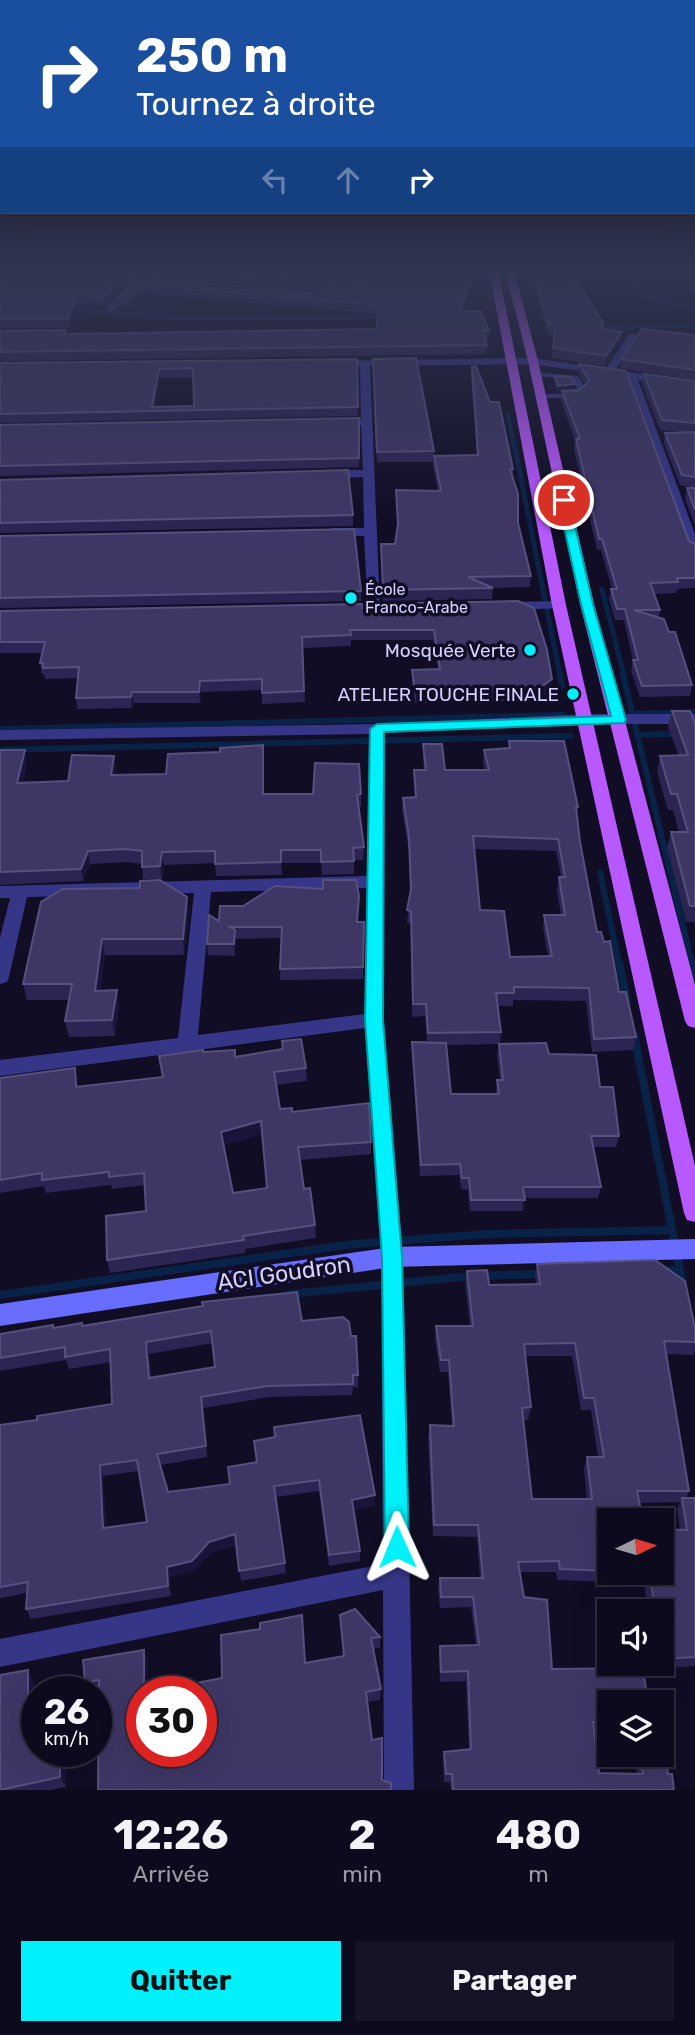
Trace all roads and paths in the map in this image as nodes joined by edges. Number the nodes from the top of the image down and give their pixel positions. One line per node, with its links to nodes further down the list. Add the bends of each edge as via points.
1 (509, 354): 4 (main road)
2 (531, 354): 7 (main road)
3 (621, 354): 8 (street)
4 (510, 361): 6 (street); 7 (street); 19 (main road)
5 (324, 363): 6 (street)
6 (365, 363): 13 (street)
7 (535, 367): 8 (street); 11 (main road); 11 (lane, via 575,378 582,390 575,396)
8 (608, 373): 9 (street)
9 (632, 378): 10 (street); 18 (street, via 678,492)
10 (695, 385)
11 (541, 396): 24 (main road, via 587,604)
12 (326, 422): 13 (street)
13 (366, 422): 14 (street)
14 (368, 473): 15 (street); 16 (street)
15 (314, 474)
16 (370, 532): 17 (street); 21 (street)
17 (315, 533)
18 (695, 551)
19 (559, 605): 20 (street); 22 (main road)
20 (493, 606)
21 (373, 608)
22 (587, 719): 24 (street); 25 (street); 36 (main road)
23 (695, 719): 24 (street)
24 (619, 720): 33 (main road)
25 (377, 729): 26 (street); 27 (street)
26 (0, 736)
27 (374, 882): 28 (street); 32 (street)
28 (203, 887): 29 (street); 34 (street)
29 (20, 891): 30 (street); 31 (street)
30 (0, 892)
31 (0, 977)
32 (374, 1020): 34 (street); 38 (street)
33 (695, 1021)
34 (187, 1044): 35 (street)
35 (0, 1068)
36 (695, 1213)
37 (695, 1249): 38 (street, ACI Goudron)
38 (392, 1257): 39 (street, ACI Goudron); 40 (street)
39 (0, 1315)
40 (398, 1574): 41 (street); 42 (street)
41 (0, 1653)
42 (398, 1790)

